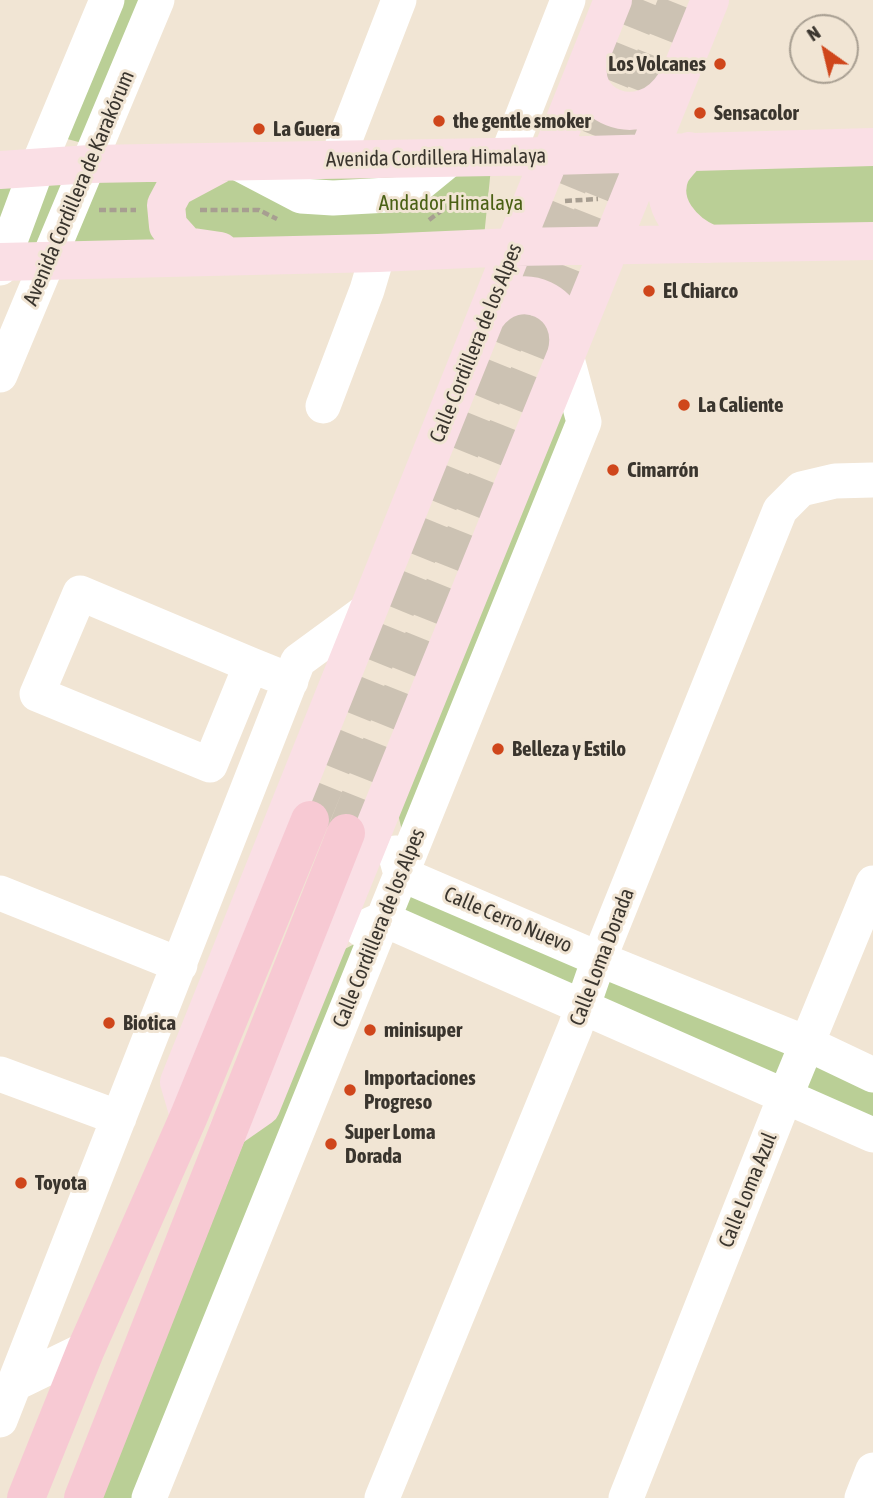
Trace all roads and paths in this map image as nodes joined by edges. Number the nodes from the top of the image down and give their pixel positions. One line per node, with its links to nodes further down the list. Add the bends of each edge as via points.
1 (107, 0): 18 (street, Avenida Cordillera de Karakórum)
2 (157, 0): 17 (street, Avenida Cordillera de Karakórum)
3 (399, 0): 15 (street)
4 (568, 0): 9 (street)
5 (613, 0): 7 (main road, Calle Cordillera de los Alpes)
6 (710, 0): 8 (main road, Calle Cordillera de los Alpes)
7 (591, 55): 8 (main road, via 588,76 597,95 625,111 651,108 663,100); 13 (main road, Calle Cordillera de los Alpes)
8 (679, 77): 12 (main road, Calle Cordillera de los Alpes)
9 (513, 143): 13 (main road, Avenida Cordillera Himalaya); 14 (main road, Avenida Cordillera Himalaya)
10 (873, 147): 11 (main road, Avenida Cordillera Himalaya)
11 (689, 152): 12 (main road, Avenida Cordillera Himalaya); 21 (main road, via 671,172 670,203 689,233)
12 (648, 153): 13 (main road, Avenida Cordillera Himalaya); 22 (main road, Calle Cordillera de los Alpes)
13 (551, 156): 23 (main road, Calle Cordillera de los Alpes)
14 (451, 158): 15 (main road, Avenida Cordillera Himalaya); 16 (street, via 407,194 332,198 301,196)
15 (337, 160): 16 (main road, Avenida Cordillera Himalaya)
16 (230, 163): 17 (main road, Avenida Cordillera Himalaya); 25 (main road, via 175,188 166,205 168,226 186,246)
17 (90, 164): 18 (main road, Avenida Cordillera Himalaya); 26 (street, Avenida Cordillera de Karakórum)
18 (37, 168): 19 (main road, Avenida Cordillera Himalaya); 27 (street, Avenida Cordillera de Karakórum)
19 (0, 170)
20 (873, 241): 21 (main road)
21 (710, 244): 22 (main road)
22 (611, 246): 23 (main road); 29 (main road, Calle Cordillera de los Alpes)
23 (514, 247): 24 (main road); 28 (main road, Calle Cordillera de los Alpes)
24 (379, 253): 25 (main road); 31 (street)
25 (250, 256): 26 (main road)
26 (49, 261): 27 (main road); 30 (street, Avenida Cordillera de Karakórum)
27 (1, 264)
28 (486, 317): 29 (main road, via 510,298 524,295 546,300 568,329); 33 (main road, Calle Cordillera de los Alpes)
29 (566, 355): 36 (main road, Calle Cordillera de los Alpes); 39 (street, Calle Cordillera de los Alpes, via 584,422)
30 (0, 375)
31 (323, 406)
32 (873, 480): 44 (street, Calle Loma Dorada, via 835,481 801,489 780,510)
33 (369, 609): 35 (street, via 298,662); 51 (main road, Calle Cordillera de los Alpes, via 179,1082)
34 (251, 665): 34 (street, via 80,593 37,694 210,765); 35 (street)
35 (291, 681): 45 (street)
36 (383, 806): 39 (street); 43 (main road, Calle Cordillera de los Alpes)
37 (310, 820): 51 (highway)
38 (346, 833): 53 (highway)
39 (401, 874): 42 (street, Calle Cordillera de los Alpes); 44 (street, Calle Cerro Nuevo)
40 (873, 883): 47 (street, Calle Loma Azul)
41 (0, 893): 45 (street)
42 (383, 919): 43 (street); 46 (street); 61 (street, Calle Cordillera de los Alpes)
43 (326, 947): 53 (main road, Calle Cordillera de los Alpes, via 261,1107)
44 (599, 959): 46 (street, Calle Loma Dorada); 47 (street, Calle Cerro Nuevo)
45 (180, 965): 52 (street)
46 (583, 1007): 50 (street); 62 (street, Calle Loma Dorada)
47 (808, 1044): 49 (street, Calle Cerro Nuevo); 50 (street, Calle Loma Azul)
48 (0, 1074): 52 (street)
49 (873, 1075)
50 (785, 1097): 54 (street); 63 (street, Calle Loma Azul)
51 (190, 1116): 55 (highway)
52 (119, 1118): 56 (street)
53 (228, 1130): 60 (highway)
54 (873, 1135)
55 (86, 1349): 56 (street); 59 (highway)
56 (12, 1370): 57 (street)
57 (0, 1420)
58 (873, 1470): 64 (street)
59 (26, 1498)
60 (83, 1498)
61 (149, 1498)
62 (382, 1498)
63 (626, 1498)
64 (862, 1498)

